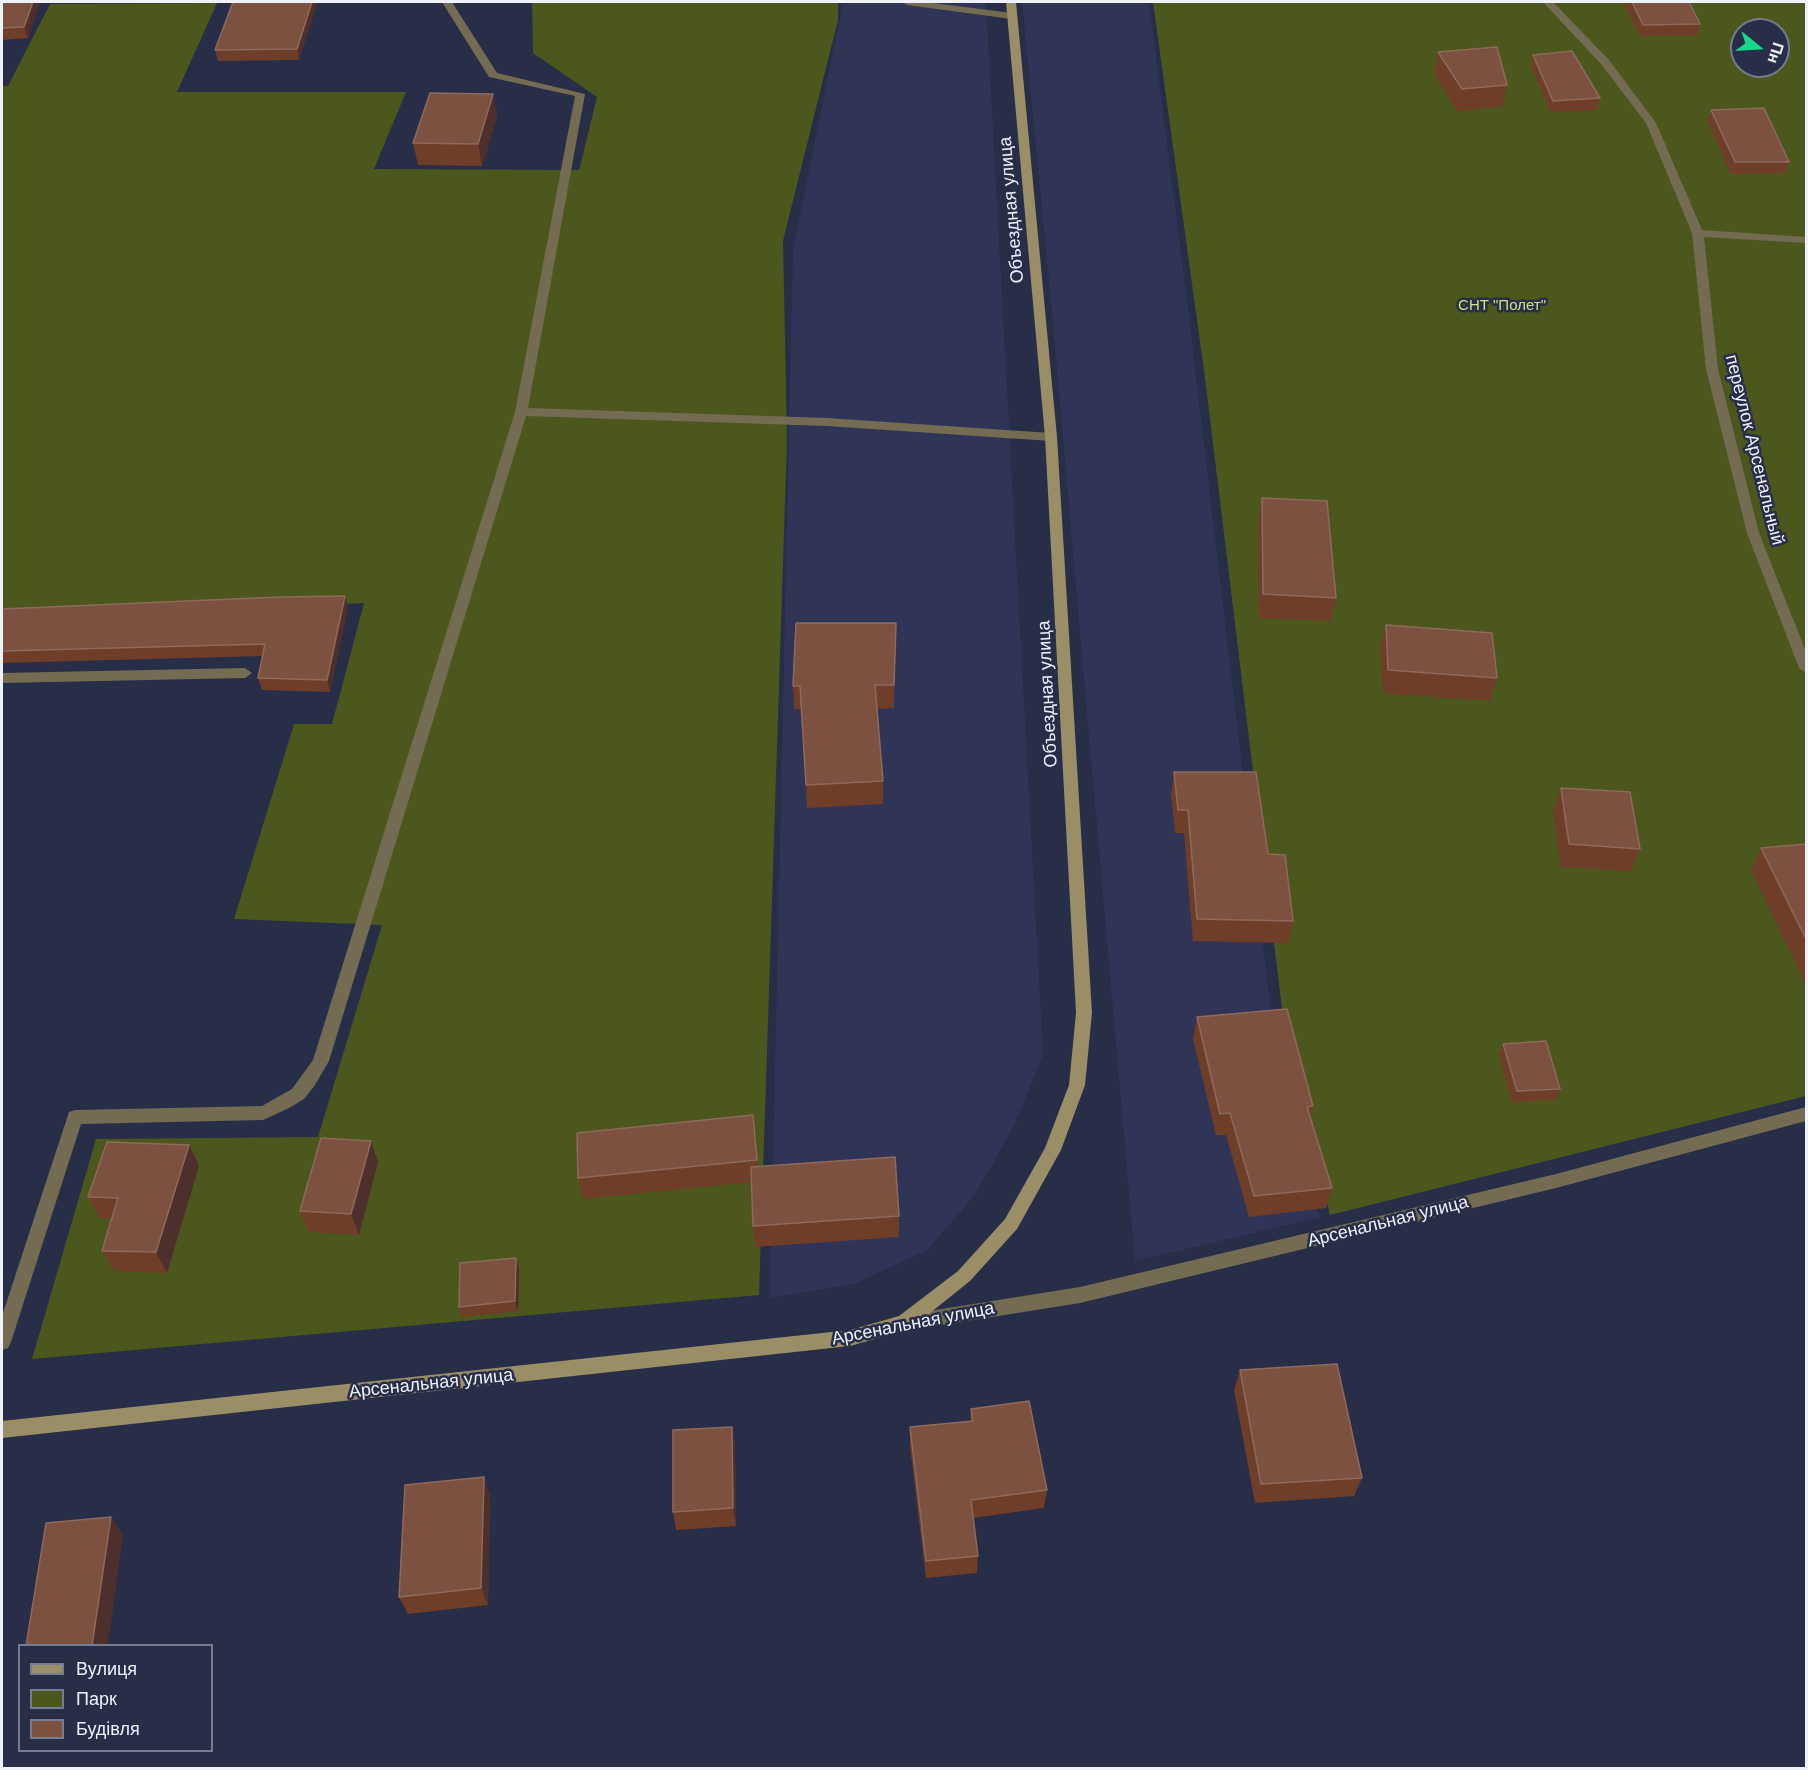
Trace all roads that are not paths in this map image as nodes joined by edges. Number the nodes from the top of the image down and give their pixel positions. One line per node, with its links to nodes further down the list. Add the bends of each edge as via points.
1 (447, 2): 7 (street, via 493,75 580,93)
2 (907, 2): 4 (street)
3 (1548, 2): 5 (street, переулок Арсенальный, via 1605,63 1651,123)
4 (1012, 9): 8 (main road, Объездная улица)
5 (1698, 233): 6 (street); 9 (street, переулок Арсенальный, via 1712,369 1753,533)
6 (1806, 240)
7 (521, 412): 8 (street, via 827,422); 14 (street, via 321,1061 311,1082 292,1101 263,1113 75,1117)
8 (1051, 437): 13 (main road, Объездная улица, via 1084,1013 1077,1084 1053,1150 1011,1224 964,1276)
9 (1806, 668)
10 (245, 673): 11 (street)
11 (2, 678)
12 (1806, 1114): 13 (street, Арсенальная улица, via 1556,1181 1080,1295)
13 (904, 1323): 15 (main road, Арсенальная улица, via 850,1338)
14 (2, 1342)
15 (2, 1430)

